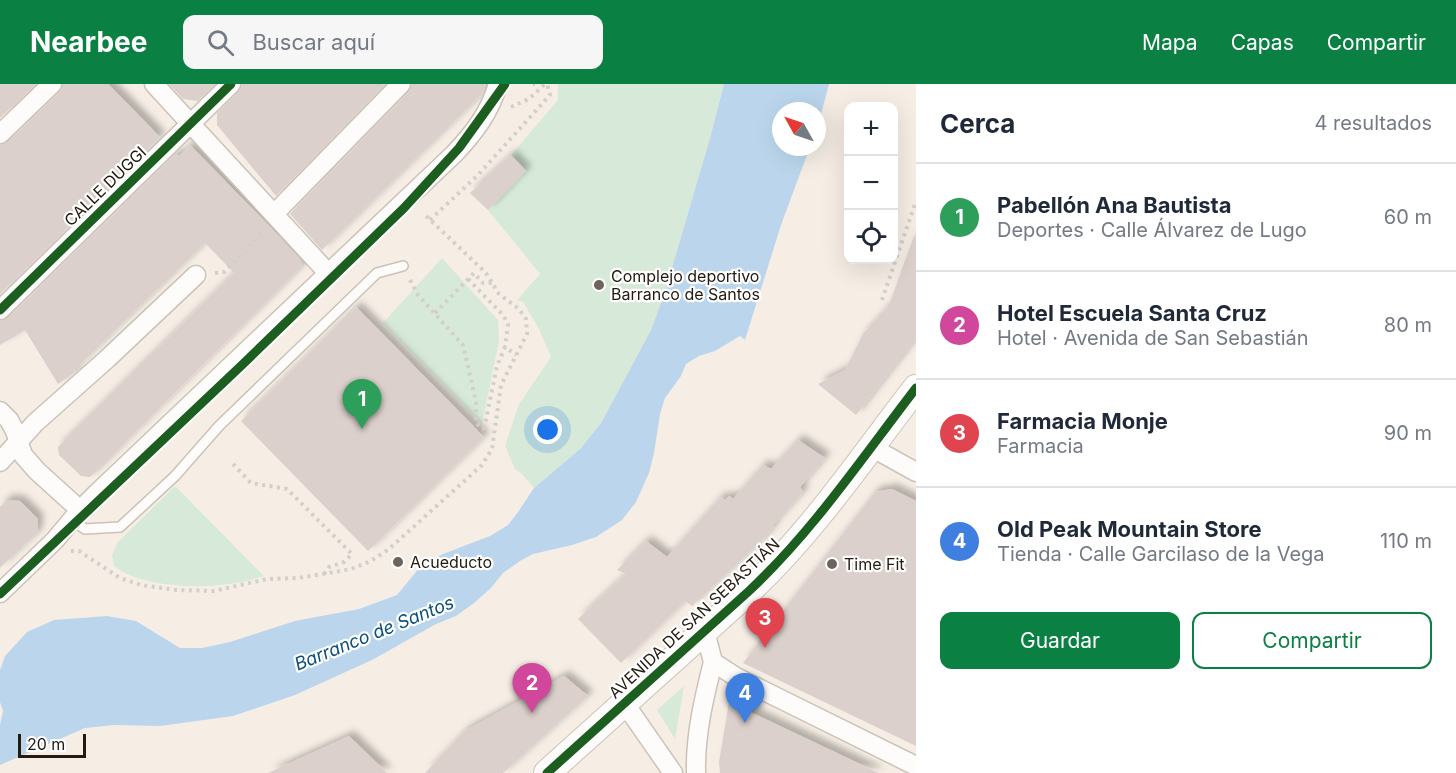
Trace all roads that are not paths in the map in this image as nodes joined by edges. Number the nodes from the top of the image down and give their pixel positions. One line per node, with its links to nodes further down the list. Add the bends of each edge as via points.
1 (52, 84): 7 (street)
2 (154, 84): 6 (street)
3 (231, 84): 6 (street, CALLE DUGGI)
4 (401, 84): 8 (street)
5 (498, 84): 10 (street, via 491,105 468,139)
6 (191, 124): 8 (street); 12 (street, CALLE DUGGI)
7 (0, 134)
8 (274, 214): 10 (street)
9 (403, 266): 19 (lane, via 377,273 120,527 85,529)
10 (328, 273): 19 (street)
11 (196, 275): 15 (street)
12 (0, 310)
13 (916, 388): 16 (street, AVENIDA DE SAN SEBASTIÁN)
14 (0, 411): 15 (street)
15 (19, 441): 17 (street); 19 (street, via 23,455)
16 (871, 447): 18 (street); 21 (street, AVENIDA DE SAN SEBASTIÁN, via 795,544)
17 (0, 462)
18 (916, 472)
19 (76, 515): 20 (street)
20 (0, 593)
21 (705, 631): 22 (street); 23 (street, AVENIDA DE SAN SEBASTIÁN)
22 (713, 662): 24 (street); 27 (street, via 698,734)
23 (625, 704): 25 (street, AVENIDA DE SAN SEBASTIÁN); 26 (street)
24 (916, 766)
25 (547, 773)
26 (673, 773)
27 (696, 773)

